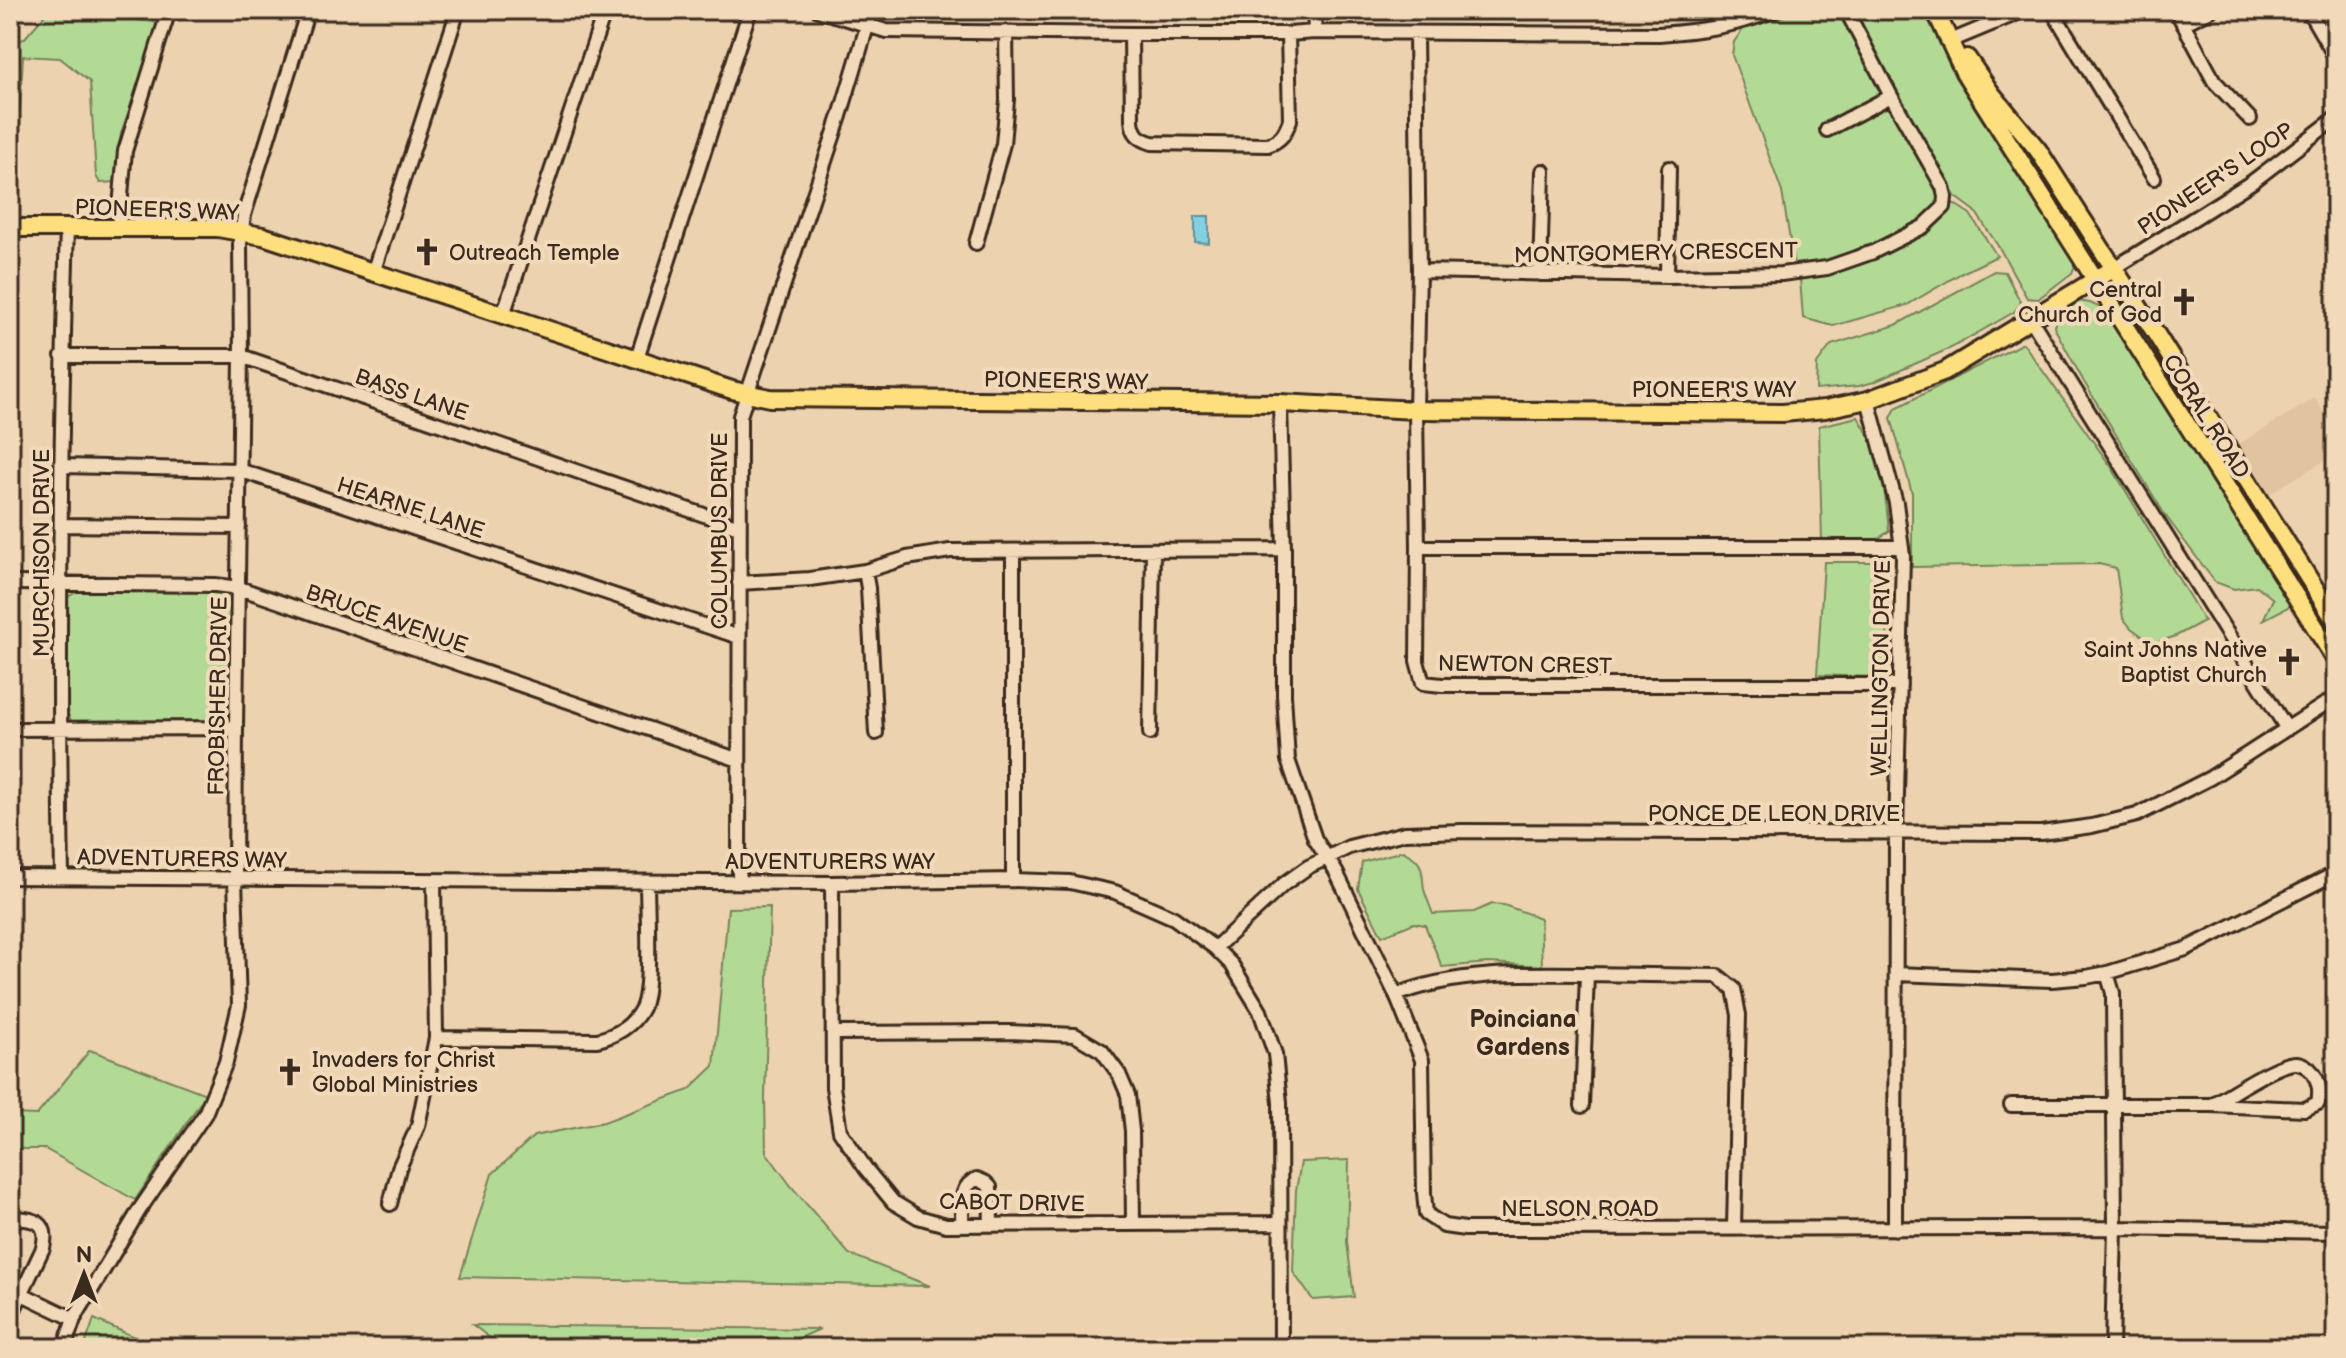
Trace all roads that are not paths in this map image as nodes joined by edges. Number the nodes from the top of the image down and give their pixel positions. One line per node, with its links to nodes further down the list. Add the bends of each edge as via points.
1 (169, 10): 35 (street, via 125,151)
2 (308, 10): 36 (street, FROBISHER DRIVE)
3 (458, 10): 40 (street)
4 (605, 10): 44 (street)
5 (750, 10): 48 (street)
6 (818, 10): 18 (street)
7 (872, 10): 18 (street, COLUMBUS DRIVE)
8 (1314, 10): 20 (street)
9 (1775, 10): 23 (street, via 1710,30 1659,34)
10 (1846, 10): 26 (street, MONTGOMERY CRESCENT)
11 (1935, 10): 24 (main road, CORAL ROAD)
12 (2025, 10): 24 (street)
13 (2052, 10): 32 (street)
14 (2176, 10): 17 (street)
15 (2211, 10): 17 (street)
16 (2308, 10): 25 (street)
17 (2183, 24): 28 (street, via 2214,81)
18 (868, 26): 19 (street, via 886,31); 49 (street, COLUMBUS DRIVE)
19 (1006, 32): 21 (street); 37 (street, via 1003,144)
20 (1315, 32): 22 (street); 23 (street)
21 (1131, 34): 22 (street); 22 (street, via 1132,120 1141,140 1268,145 1280,140 1290,120)
22 (1288, 34)
23 (1416, 34): 39 (street, NEWTON CREST)
24 (1949, 37): 38 (main road, CORAL ROAD, via 2038,150); 43 (main road, CORAL ROAD, via 1964,72)
25 (2333, 53)
26 (1891, 96): 29 (street); 42 (street, MONTGOMERY CRESCENT, via 1943,187 1944,207 1923,227 1827,268)
27 (2336, 118): 38 (street, PIONEER'S LOOP, via 2252,182)
28 (2250, 119)
29 (1827, 130)
30 (1669, 168): 42 (street)
31 (1543, 171): 41 (street)
32 (2154, 178)
33 (10, 228): 34 (main road, PIONEER'S WAY)
34 (67, 228): 35 (main road, PIONEER'S WAY); 46 (street, MURCHISON DRIVE)
35 (118, 229): 36 (main road, PIONEER'S WAY)
36 (242, 232): 40 (main road, PIONEER'S WAY); 47 (street, FROBISHER DRIVE)
37 (976, 243)
38 (2113, 269): 43 (main road, PIONEER'S WAY); 53 (main road, CORAL ROAD)
39 (1419, 271): 41 (street, MONTGOMERY CRESCENT); 52 (street, NEWTON CREST)
40 (373, 273): 44 (main road, PIONEER'S WAY)
41 (1540, 274): 42 (street, MONTGOMERY CRESCENT)
42 (1667, 276)
43 (2096, 280): 45 (main road, PIONEER'S WAY); 54 (main road, CORAL ROAD)
44 (503, 315): 48 (main road, PIONEER'S WAY)
45 (2030, 318): 50 (main road, PIONEER'S WAY, via 1945,371); 80 (street)
46 (62, 356): 47 (street, BASS LANE); 55 (street, MURCHISON DRIVE)
47 (241, 356): 56 (street, FROBISHER DRIVE); 59 (street, BASS LANE)
48 (637, 358): 49 (main road, PIONEER'S WAY)
49 (748, 394): 51 (main road, PIONEER'S WAY); 59 (street, COLUMBUS DRIVE, via 740,416)
50 (1868, 400): 52 (main road, PIONEER'S WAY, via 1783,413); 61 (street, WELLINGTON DRIVE, via 1896,503)
51 (1280, 403): 52 (main road, PIONEER'S WAY); 62 (street, NELSON ROAD)
52 (1416, 410): 60 (street, NEWTON CREST)
53 (2209, 419): 54 (main road); 65 (main road, CORAL ROAD)
54 (2190, 431): 66 (main road, CORAL ROAD)
55 (62, 466): 56 (street, HEARNE LANE); 57 (street, MURCHISON DRIVE)
56 (239, 470): 58 (street, FROBISHER DRIVE); 73 (street, HEARNE LANE)
57 (61, 525): 58 (street); 70 (street, MURCHISON DRIVE)
58 (239, 527): 71 (street, FROBISHER DRIVE)
59 (739, 527): 69 (street, COLUMBUS DRIVE)
60 (1418, 547): 61 (street); 75 (street, NEWTON CREST, via 1417,661 1423,683)
61 (1902, 547): 75 (street, WELLINGTON DRIVE)
62 (1284, 549): 63 (street); 85 (street, NELSON ROAD, via 1288,760 1315,839)
63 (1153, 551): 64 (street); 82 (street)
64 (1013, 552): 67 (street, via 950,551); 90 (street)
65 (2297, 559): 66 (main road); 72 (main road, CORAL ROAD)
66 (2279, 570): 74 (main road, CORAL ROAD)
67 (865, 571): 69 (street); 81 (street)
68 (10, 583): 70 (street, BRUCE AVENUE)
69 (739, 583): 73 (street, COLUMBUS DRIVE)
70 (61, 584): 71 (street, BRUCE AVENUE); 79 (street, MURCHISON DRIVE)
71 (239, 588): 77 (street, FROBISHER DRIVE); 83 (street, BRUCE AVENUE)
72 (2336, 622)
73 (739, 637): 83 (street, COLUMBUS DRIVE)
74 (2336, 660)
75 (1900, 685): 84 (street, WELLINGTON DRIVE)
76 (2336, 697): 80 (street, PONCE DE LEON DRIVE)
77 (236, 728): 79 (street); 89 (street, FROBISHER DRIVE)
78 (10, 729): 79 (street)
79 (59, 729): 88 (street, MURCHISON DRIVE)
80 (2287, 729): 84 (street, PONCE DE LEON DRIVE, via 2210,778 2137,815 2041,833)
81 (876, 733)
82 (1150, 733)
83 (739, 760): 92 (street, COLUMBUS DRIVE)
84 (1896, 833): 85 (street, PONCE DE LEON DRIVE, via 1405,833); 98 (street, WELLINGTON DRIVE)
85 (1327, 858): 95 (street, PONCE DE LEON DRIVE, via 1284,884); 99 (street, NELSON ROAD)
86 (2336, 873): 96 (street, via 2186,949)
87 (10, 877): 88 (street, ADVENTURERS WAY)
88 (62, 877): 89 (street, ADVENTURERS WAY)
89 (235, 879): 91 (street, ADVENTURERS WAY); 118 (street, FROBISHER DRIVE, via 239,1005 226,1062 205,1114)
90 (1013, 880): 94 (street, ADVENTURERS WAY); 95 (street, ADVENTURERS WAY, via 1070,882 1115,892 1174,918)
91 (434, 881): 93 (street, ADVENTURERS WAY); 101 (street)
92 (739, 881): 93 (street, ADVENTURERS WAY); 94 (street, ADVENTURERS WAY)
93 (647, 882): 101 (street, via 646,987 642,1008 627,1026 607,1038 581,1041)
94 (832, 883): 100 (street, CABOT DRIVE)
95 (1215, 948): 109 (street, ADVENTURERS WAY, via 1260,1011 1275,1054)
96 (2107, 973): 98 (street, via 2052,980); 103 (street, via 2113,993)
97 (1587, 974): 99 (street, via 1514,973); 105 (street); 112 (street, via 1718,976 1734,989 1739,1015)
98 (1896, 974): 114 (street, WELLINGTON DRIVE)
99 (1396, 995): 112 (street, NELSON ROAD, via 1422,1060 1426,1214 1444,1226 1465,1229)
100 (834, 1033): 108 (street, via 1075,1035 1102,1051 1128,1095); 111 (street, CABOT DRIVE, via 833,1087 840,1131 893,1202 918,1217)
101 (436, 1038): 106 (street, via 418,1126)
102 (2011, 1105): 103 (street)
103 (2114, 1105): 104 (street); 113 (street)
104 (2211, 1105): 104 (street, via 2277,1067 2296,1063 2308,1067 2320,1091 2318,1103 2305,1109)
105 (1582, 1106)
106 (390, 1204)
107 (10, 1218): 116 (street, via 36,1221 45,1236)
108 (1133, 1223): 109 (street, CABOT DRIVE); 110 (street, CABOT DRIVE)
109 (1280, 1223): 120 (street, ADVENTURERS WAY)
110 (991, 1224): 111 (street, CABOT DRIVE); 111 (street, via 990,1187 977,1179 963,1190)
111 (962, 1225)
112 (1734, 1227): 114 (street, NELSON ROAD)
113 (2115, 1228): 114 (street, NELSON ROAD); 115 (street, NELSON ROAD); 121 (street)
114 (1895, 1229)
115 (2336, 1232)
116 (22, 1294): 117 (street); 118 (street)
117 (10, 1318)
118 (74, 1319): 119 (street, FROBISHER DRIVE)
119 (64, 1348)
120 (1281, 1348)
121 (2112, 1348)

